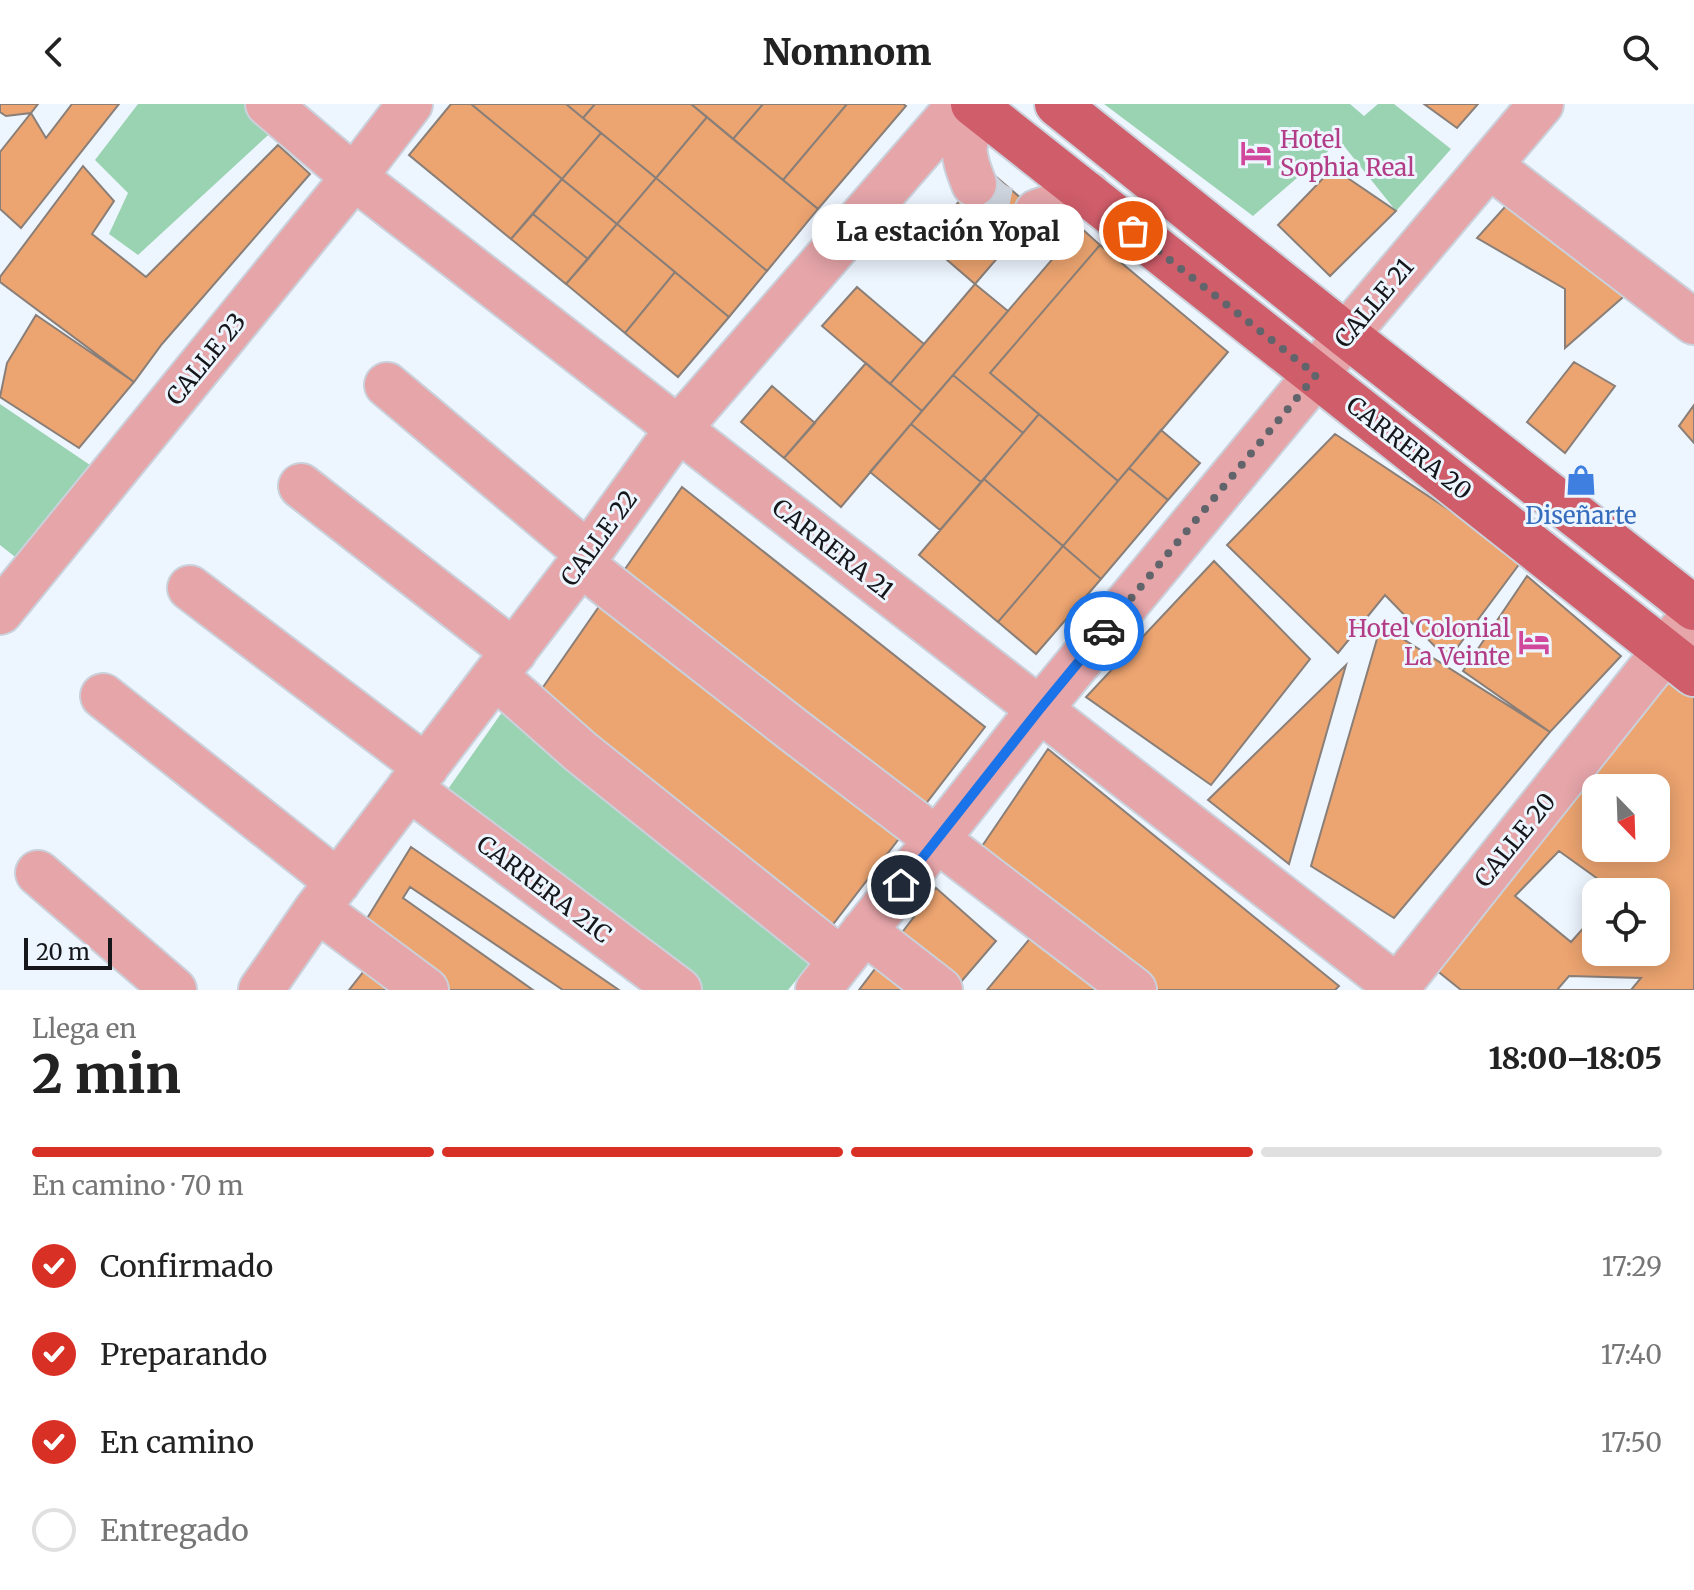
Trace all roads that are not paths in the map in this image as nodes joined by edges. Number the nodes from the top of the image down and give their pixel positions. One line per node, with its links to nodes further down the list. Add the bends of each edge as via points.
1 (268, 104): 7 (street, CARRERA 21)
2 (410, 104): 7 (street, CALLE 23)
3 (1057, 104): 12 (main road, CARRERA 20)
4 (1541, 104): 6 (street, CALLE 21)
5 (971, 106): 8 (street, via 965,160); 9 (main road, CARRERA 20); 15 (street, CALLE 22)
6 (1490, 166): 11 (street); 12 (street, CALLE 21)
7 (354, 177): 15 (street, CARRERA 21); 18 (street, CALLE 23)
8 (974, 184)
9 (1088, 194): 10 (street); 13 (main road, CARRERA 20)
10 (1037, 212)
11 (1694, 322)
12 (1346, 335): 13 (street, CALLE 21); 20 (main road, CARRERA 20)
13 (1316, 375): 21 (main road, CARRERA 20); 24 (street, CALLE 21)
14 (387, 385): 17 (street)
15 (678, 429): 17 (street, CALLE 22); 24 (street, CARRERA 21)
16 (301, 486): 22 (street)
17 (585, 559): 22 (street, CALLE 22); 26 (street, via 792,729)
18 (8, 587)
19 (190, 588): 25 (street, CARRERA 21C)
20 (1694, 611): 21 (street, CALLE 20)
21 (1680, 663): 30 (street, CALLE 20)
22 (504, 664): 25 (street, CALLE 22); 29 (street, via 581,752)
23 (103, 696): 28 (street)
24 (1039, 710): 26 (street, CALLE 21); 30 (street, CARRERA 21)
25 (418, 777): 28 (street, CALLE 22); 34 (street, CARRERA 21C)
26 (937, 839): 29 (street, CALLE 21); 36 (street)
27 (38, 873): 31 (street)
28 (327, 895): 32 (street, CALLE 22); 33 (street)
29 (841, 961): 35 (street)
30 (1397, 989)
31 (174, 990)
32 (261, 990)
33 (426, 990)
34 (679, 990)
35 (940, 990)
36 (1134, 990)

